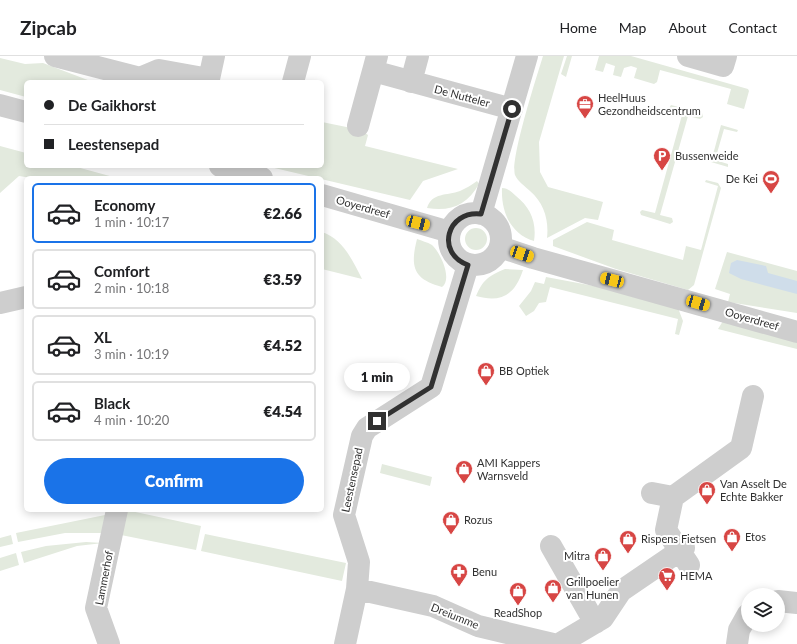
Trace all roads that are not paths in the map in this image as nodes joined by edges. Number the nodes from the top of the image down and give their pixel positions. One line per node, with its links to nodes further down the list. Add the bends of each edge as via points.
1 (55, 56): 2 (street, via 140,78 159,70 209,79)
2 (214, 56)
3 (300, 56): 9 (street)
4 (418, 56): 10 (street)
5 (527, 56): 12 (street)
6 (688, 56): 7 (street, via 723,66)
7 (726, 56)
8 (375, 64): 10 (street, De Nutteler); 14 (street, De Nutteler)
9 (294, 80)
10 (411, 82): 12 (street, De Nutteler)
11 (0, 105): 13 (street)
12 (512, 109): 18 (street)
13 (24, 111)
14 (358, 126)
15 (227, 168): 16 (street)
16 (255, 176)
17 (324, 196): 19 (street, Ooyerdreef)
18 (481, 214): 19 (street, via 462,216); 20 (street, via 488,216 498,226 501,233)
19 (450, 232): 21 (street, via 449,244 453,255)
20 (500, 247): 21 (street, via 488,262 475,266); 24 (street, Ooyerdreef)
21 (468, 265): 30 (street, Leestensepad, via 431,387 367,428 362,436 344,516 360,562)
22 (24, 297): 23 (street)
23 (0, 303)
24 (797, 332)
25 (753, 396): 27 (street, via 741,448)
26 (652, 493): 27 (street)
27 (673, 498): 33 (street, via 666,530 684,555 621,591 603,618)
28 (117, 512): 34 (street, Lammerhof, via 96,608)
29 (551, 546): 33 (street)
30 (357, 589): 35 (street, Leestensepad); 36 (street, Dreiumme, via 434,606 478,626)
31 (785, 602): 32 (street)
32 (797, 603)
33 (584, 633): 37 (street)
34 (109, 644)
35 (345, 644)
36 (553, 644)
37 (559, 644)

